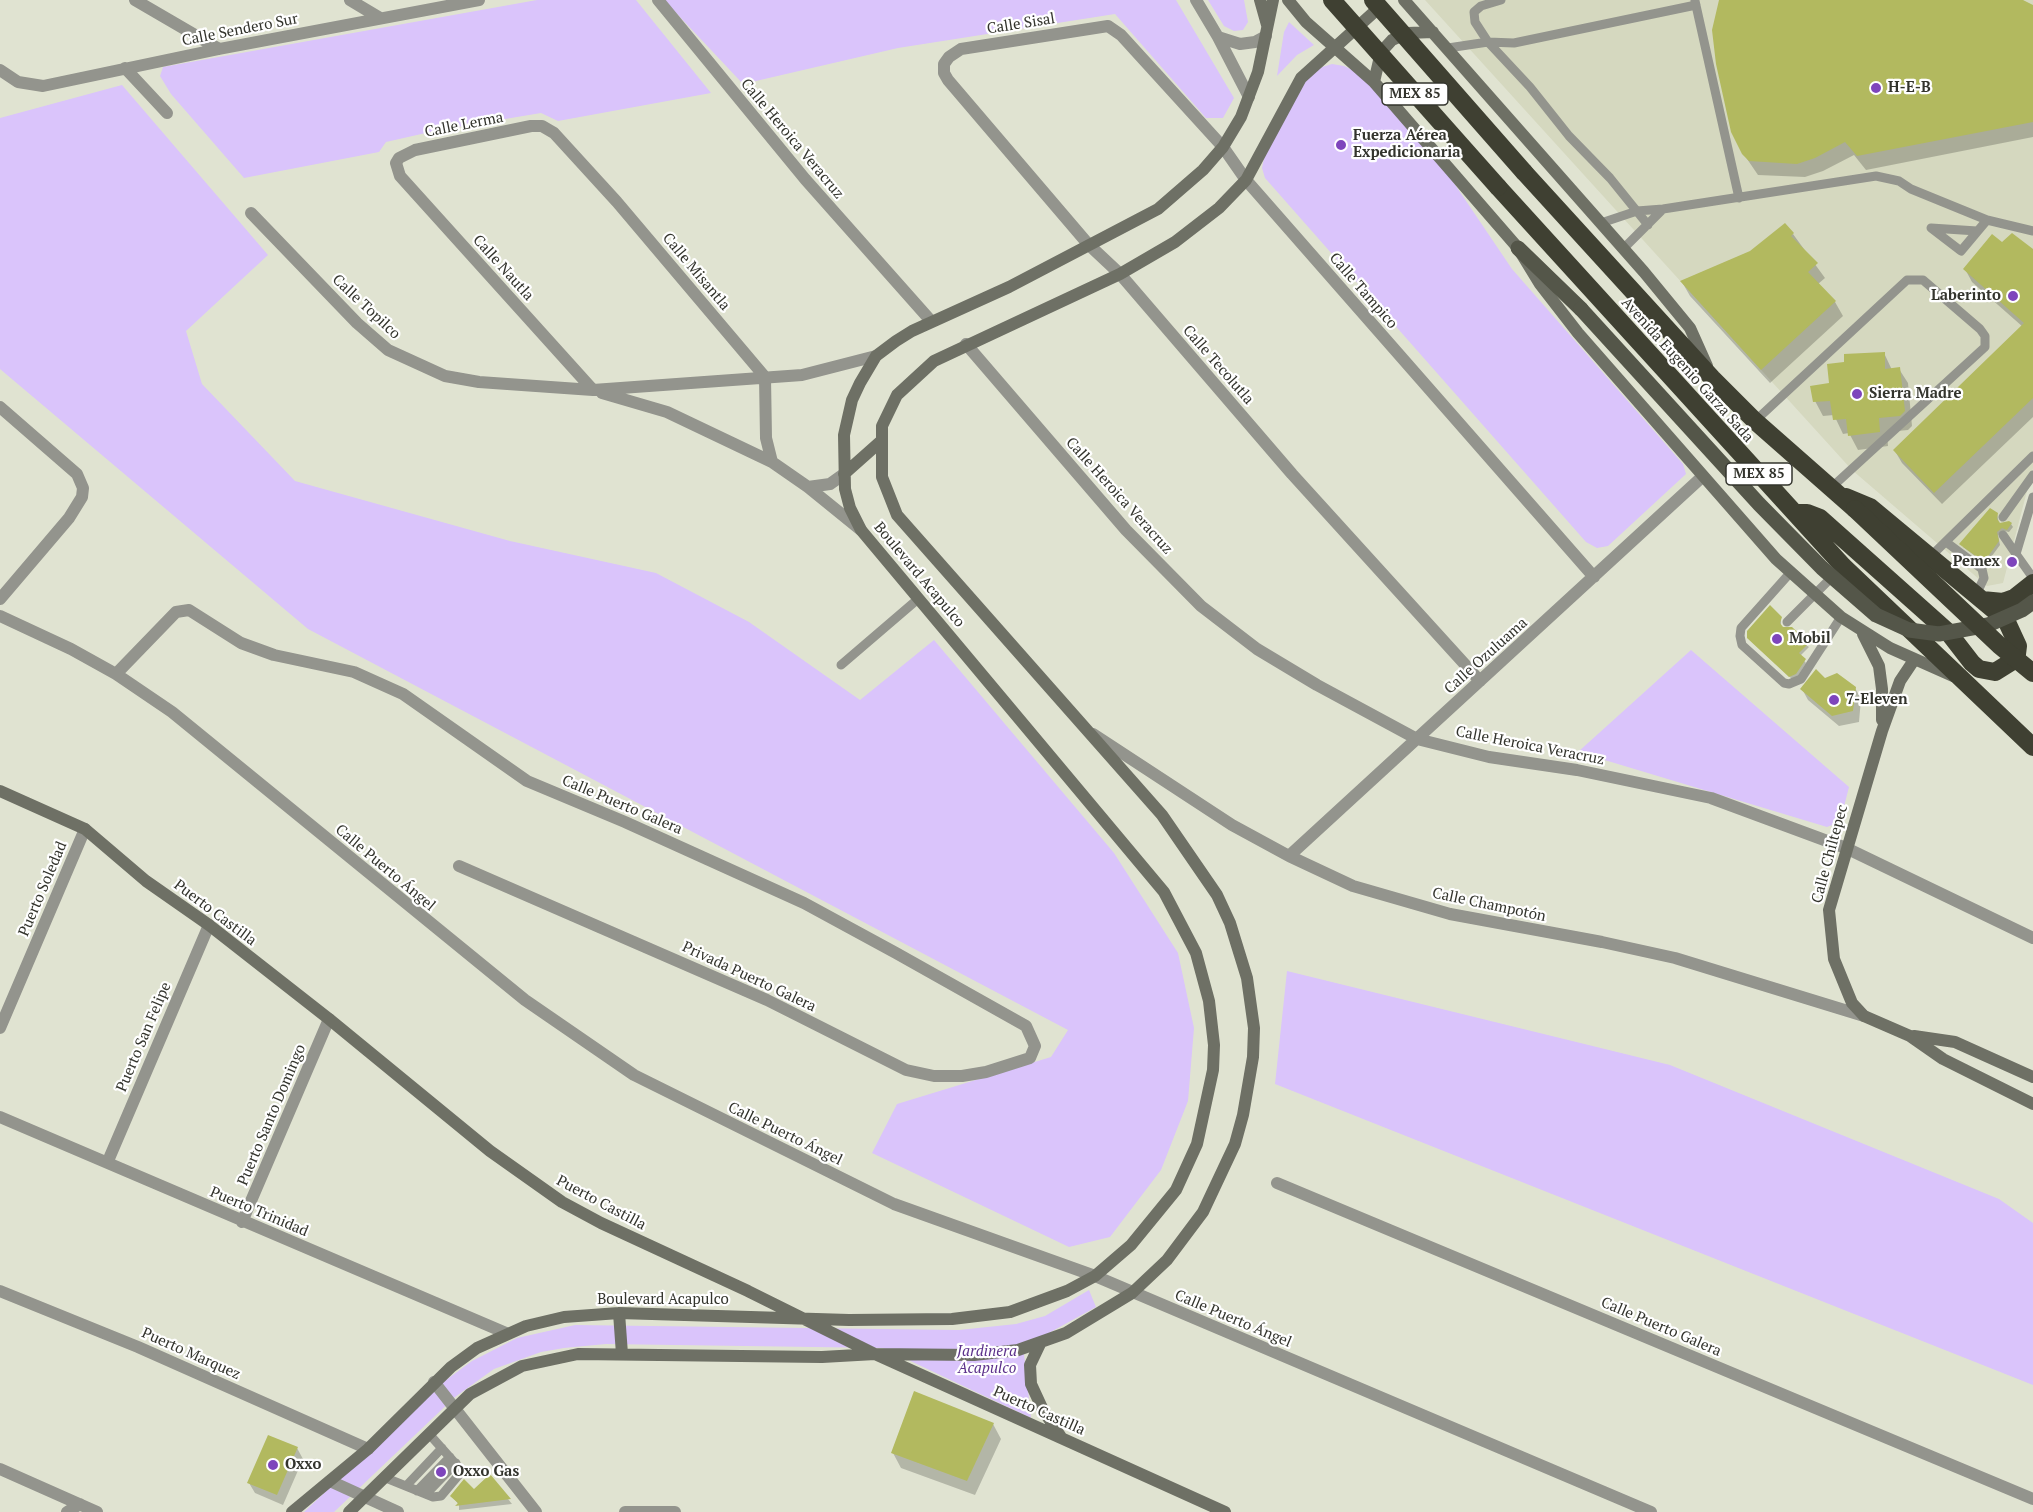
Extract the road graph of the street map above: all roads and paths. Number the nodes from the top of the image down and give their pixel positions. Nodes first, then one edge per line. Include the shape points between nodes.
1 (135, 0) edge
2 (350, 0) edge
3 (479, 0) edge
4 (658, 0) edge
5 (1196, 0) edge
6 (1260, 0) edge
7 (1272, 0) edge
8 (1288, 0) edge
9 (1332, 0) edge
10 (1373, 0) edge
11 (1380, 0) edge
12 (1404, 0) edge
13 (1501, 0) edge
14 (1695, 2) edge
15 (380, 18) junction
16 (1108, 26) joint
17 (1267, 32) junction
18 (1433, 32) junction
19 (1218, 37) junction
20 (1488, 42) junction
21 (1337, 46) junction
22 (1448, 48) junction
23 (219, 49) junction
24 (944, 64) joint
25 (125, 68) junction
26 (5, 74) edge
27 (1374, 82) junction
28 (1249, 97) junction
29 (167, 114) dead end
30 (542, 126) joint
31 (1223, 147) junction
32 (396, 163) joint
33 (1246, 180) junction
34 (1739, 198) junction
35 (1663, 209) junction
36 (1637, 211) junction
37 (251, 213) dead end
38 (1987, 220) junction
39 (1601, 223) junction
40 (1648, 225) junction
41 (1977, 231) dead end
42 (2033, 231) edge
43 (1088, 244) junction
44 (1518, 248) junction
45 (1623, 249) junction
46 (1120, 274) junction
47 (931, 321) junction
48 (966, 344) junction
49 (876, 356) junction
50 (765, 377) junction
51 (1712, 378) junction
52 (593, 390) junction
53 (0, 407) edge
54 (1755, 421) junction
55 (880, 442) junction
56 (2033, 456) edge
57 (772, 462) junction
58 (844, 474) junction
59 (2033, 475) edge
60 (1702, 477) junction
61 (808, 487) junction
62 (1843, 497) junction
63 (2033, 497) edge
64 (1795, 513) junction
65 (2003, 517) dead end
66 (861, 530) junction
67 (2003, 535) dead end
68 (1946, 542) junction
69 (2016, 554) junction
70 (1930, 557) junction
71 (1843, 566) junction
72 (1790, 573) junction
73 (1594, 577) junction
74 (2033, 581) edge
75 (1814, 596) junction
76 (1979, 598) junction
77 (0, 599) edge
78 (918, 599) junction
79 (2033, 602) edge
80 (0, 616) edge
81 (1841, 617) junction
82 (1787, 622) dead end
83 (1860, 629) junction
84 (1914, 660) junction
85 (841, 665) dead end
86 (2033, 673) edge
87 (116, 674) junction
88 (1960, 679) junction
89 (1480, 681) junction
90 (1882, 731) junction
91 (1092, 733) junction
92 (1418, 739) junction
93 (2033, 747) edge
94 (0, 791) edge
95 (85, 829) junction
96 (1846, 848) junction
97 (1289, 856) junction
98 (459, 866) dead end
99 (208, 925) junction
100 (2033, 938) edge
101 (1864, 1017) junction
102 (329, 1020) junction
103 (0, 1028) edge
104 (1910, 1036) junction
105 (1030, 1058) joint
106 (2033, 1077) edge
107 (2033, 1104) edge
108 (0, 1117) edge
109 (108, 1161) junction
110 (1277, 1183) dead end
111 (242, 1222) junction
112 (1095, 1276) junction
113 (0, 1291) edge
114 (1132, 1293) junction
115 (619, 1313) junction
116 (800, 1317) junction
117 (506, 1333) junction
118 (1040, 1344) junction
119 (622, 1354) junction
120 (875, 1354) junction
121 (434, 1382) junction
122 (454, 1408) junction
123 (430, 1434) junction
124 (1062, 1438) junction
125 (442, 1448) junction
126 (368, 1449) junction
127 (453, 1460) junction
128 (0, 1469) edge
129 (386, 1478) junction
130 (330, 1481) junction
131 (406, 1486) junction
132 (422, 1492) junction
133 (364, 1499) junction
134 (2033, 1499) edge
135 (80, 1504) junction
136 (67, 1512) edge
137 (97, 1512) edge
138 (292, 1512) edge
139 (349, 1512) edge
140 (398, 1512) edge
141 (536, 1512) edge
142 (625, 1512) edge
143 (675, 1512) edge
144 (1226, 1512) edge
145 (1651, 1512) edge

1 - 23 street
2 - 15 street
3 - 15 street, Calle Sendero Sur
4 - 47 street, Calle Heroica Veracruz via 805,179
5 - 19 street
6 - 17 main road
7 - 17 main road, Boulevard Acapulco
8 - 21 main road via 1306,22
9 - 64 highway, Avenida Eugenio Garza Sada / MEX 85, bridge
10 - 51 highway, Avenida Eugenio Garza Sada / MEX 85, bridge
11 - 21 main road, Boulevard Acapulco via 1373,13
12 - 18 main road
13 - 20 lane via 1474,12 1475,22
14 - 20 lane via 1514,43
14 - 34 lane
15 - 23 street, Calle Sendero Sur
16 - 24 street, Calle Sisal via 961,49
16 - 31 street, Calle Tampico via 1135,48
17 - 19 street via 1255,42 1240,44
17 - 28 main road, Boulevard Acapulco
18 - 22 main road
18 - 27 main road via 1408,33 1392,40 1381,52
19 - 28 street
20 - 22 lane
20 - 36 lane
21 - 27 main road
21 - 33 main road, Boulevard Acapulco via 1301,78
22 - 39 main road
23 - 25 street, Calle Sendero Sur
24 - 43 street, Calle Tecolutla via 948,80
25 - 26 street, Calle Sendero Sur via 43,86 26,85
25 - 29 street
27 - 44 main road
28 - 31 main road, Boulevard Acapulco
30 - 32 street, Calle Lerma via 415,150
30 - 50 street, Calle Misantla via 554,133 617,202
31 - 33 street, Calle Tampico
31 - 43 main road, Boulevard Acapulco via 1183,190 1158,209
32 - 52 street, Calle Nautla via 400,176
33 - 46 main road, Boulevard Acapulco via 1198,225
33 - 73 street, Calle Tampico
34 - 35 lane
34 - 38 lane via 1876,176 1899,181
35 - 36 lane
35 - 40 lane
36 - 39 lane
36 - 40 lane
37 - 52 street, Calle Topilco via 357,323 388,350 417,366 479,382
38 - 41 lane
38 - 42 lane
39 - 45 main road
40 - 45 lane
43 - 46 street, Calle Tecolutla
43 - 47 main road, Boulevard Acapulco via 1009,287
44 - 60 main road via 1566,319
44 - 79 main road, bridge via 1581,309 1759,504 1822,568 1876,615 1909,630 1939,634 1988,625
45 - 51 main road via 1690,328
46 - 48 main road, Boulevard Acapulco
46 - 89 street, Calle Tecolutla via 1292,474
47 - 49 main road, Boulevard Acapulco
48 - 55 main road, Boulevard Acapulco via 934,361 897,395 888,410
48 - 92 street, Calle Heroica Veracruz via 1126,530 1202,606 1257,649
49 - 50 street, Calle Topilco via 802,375
49 - 58 main road, Boulevard Acapulco via 847,417
50 - 52 street, Calle Topilco
50 - 57 street via 766,438
51 - 54 highway, Avenida Eugenio Garza Sada / MEX 85
52 - 57 street, Calle Topilco via 667,412
53 - 77 street via 77,474 83,488 69,518
54 - 62 highway, Avenida Eugenio Garza Sada / MEX 85
54 - 62 lane via 1907,280 1923,280 1980,329 1985,347
55 - 58 main road
55 - 91 main road, Boulevard Acapulco via 882,477 897,515
56 - 68 lane
57 - 61 street, Calle Topilco
58 - 61 street via 830,484
58 - 66 main road, Boulevard Acapulco via 850,508
59 - 65 lane
60 - 72 main road
60 - 73 street, Calle Ozuluama
61 - 66 street, Calle Topilco
62 - 70 highway via 1870,507
62 - 86 highway, Avenida Eugenio Garza Sada / MEX 85, bridge
63 - 69 lane
64 - 71 highway, Avenida Eugenio Garza Sada / MEX 85
64 - 76 highway via 1820,518 1948,632 1972,663 1979,669 1995,672 2011,662 2018,646 2006,620
66 - 78 main road, Boulevard Acapulco
67 - 69 lane
68 - 70 lane
68 - 76 lane via 1983,573
69 - 74 lane
70 - 76 highway
71 - 75 lane
71 - 88 highway, Avenida Eugenio Garza Sada / MEX 85
72 - 75 main road
72 - 81 lane via 1741,628 1740,636 1742,645 1757,653 1784,683 1801,679
73 - 89 street, Calle Ozuluama
74 - 76 highway via 2014,598 1993,602
75 - 81 main road
75 - 82 lane
78 - 85 lane
78 - 112 main road, Boulevard Acapulco via 1158,884 1196,953 1209,1001 1213,1070 1197,1144 1176,1190 1131,1245
80 - 87 street, Calle Puerto Ángel
81 - 83 main road
83 - 84 main road
83 - 90 main road, Calle Chiltepec via 1879,666
84 - 88 main road
84 - 90 main road, Calle Chiltepec via 1900,681
87 - 105 street, Calle Puerto Galera via 176,612 194,612 241,643 274,655 344,669 403,694 527,781 804,903 1010,1016 1026,1026 1033,1037 1035,1046
87 - 112 street, Calle Puerto Ángel via 172,712 525,1000 634,1075 894,1204
88 - 93 highway, Avenida Eugenio Garza Sada / MEX 85
89 - 92 street, Calle Ozuluama
90 - 96 main road, Calle Chiltepec
91 - 97 street, Calle Champotón via 1232,825
91 - 114 main road, Boulevard Acapulco via 1162,815 1217,895 1240,948 1247,978 1253,1047 1243,1115 1213,1193 1167,1260
92 - 96 street, Calle Heroica Veracruz via 1489,757 1577,770 1711,798
92 - 97 street, Calle Ozuluama
94 - 95 main road, Puerto Castilla
95 - 99 main road, Puerto Castilla via 146,881
95 - 103 street, Puerto Soledad
96 - 100 street, Calle Heroica Veracruz
96 - 101 main road, Calle Chiltepec via 1829,910 1829,936 1841,980
97 - 101 street, Calle Champotón via 1353,886 1450,914 1675,958
98 - 105 street, Privada Puerto Galera via 767,1000 906,1070 962,1076
99 - 102 main road, Puerto Castilla
99 - 109 street, Puerto San Felipe
101 - 104 main road, Calle Champotón
102 - 111 street, Puerto Santo Domingo
102 - 116 main road, Puerto Castilla via 490,1151 562,1202
104 - 106 main road, Calle Champotón via 1954,1042
104 - 107 main road, Calle Champotón via 1944,1059
108 - 109 street, Puerto Trinidad
109 - 111 street, Puerto Trinidad
110 - 134 street, Calle Puerto Galera
111 - 117 street, Puerto Trinidad
112 - 114 street, Calle Puerto Ángel
112 - 116 main road, Boulevard Acapulco via 1039,1303 993,1315 849,1320
113 - 126 street, Puerto Marquez
114 - 118 main road
114 - 145 street, Calle Puerto Ángel
115 - 116 main road, Boulevard Acapulco
115 - 117 main road, Boulevard Acapulco via 564,1317
115 - 119 main road
116 - 120 main road, Puerto Castilla
117 - 121 main road, Boulevard Acapulco via 466,1356
118 - 120 main road via 974,1355
118 - 124 main road via 1030,1365 1031,1384
119 - 120 main road
119 - 122 main road via 578,1354 531,1363 488,1382
120 - 124 main road, Puerto Castilla
121 - 122 street
121 - 126 main road, Boulevard Acapulco
122 - 123 main road
122 - 141 street
123 - 125 lane
123 - 129 main road
124 - 144 main road, Puerto Castilla
125 - 127 lane
125 - 131 lane
126 - 130 main road, Boulevard Acapulco
127 - 132 lane
127 - 132 lane via 462,1473 441,1496
128 - 135 street
129 - 131 lane
129 - 133 main road
130 - 133 street
130 - 138 main road, Boulevard Acapulco
131 - 132 lane
133 - 139 main road
133 - 140 street
135 - 136 street
135 - 137 street
142 - 143 street

